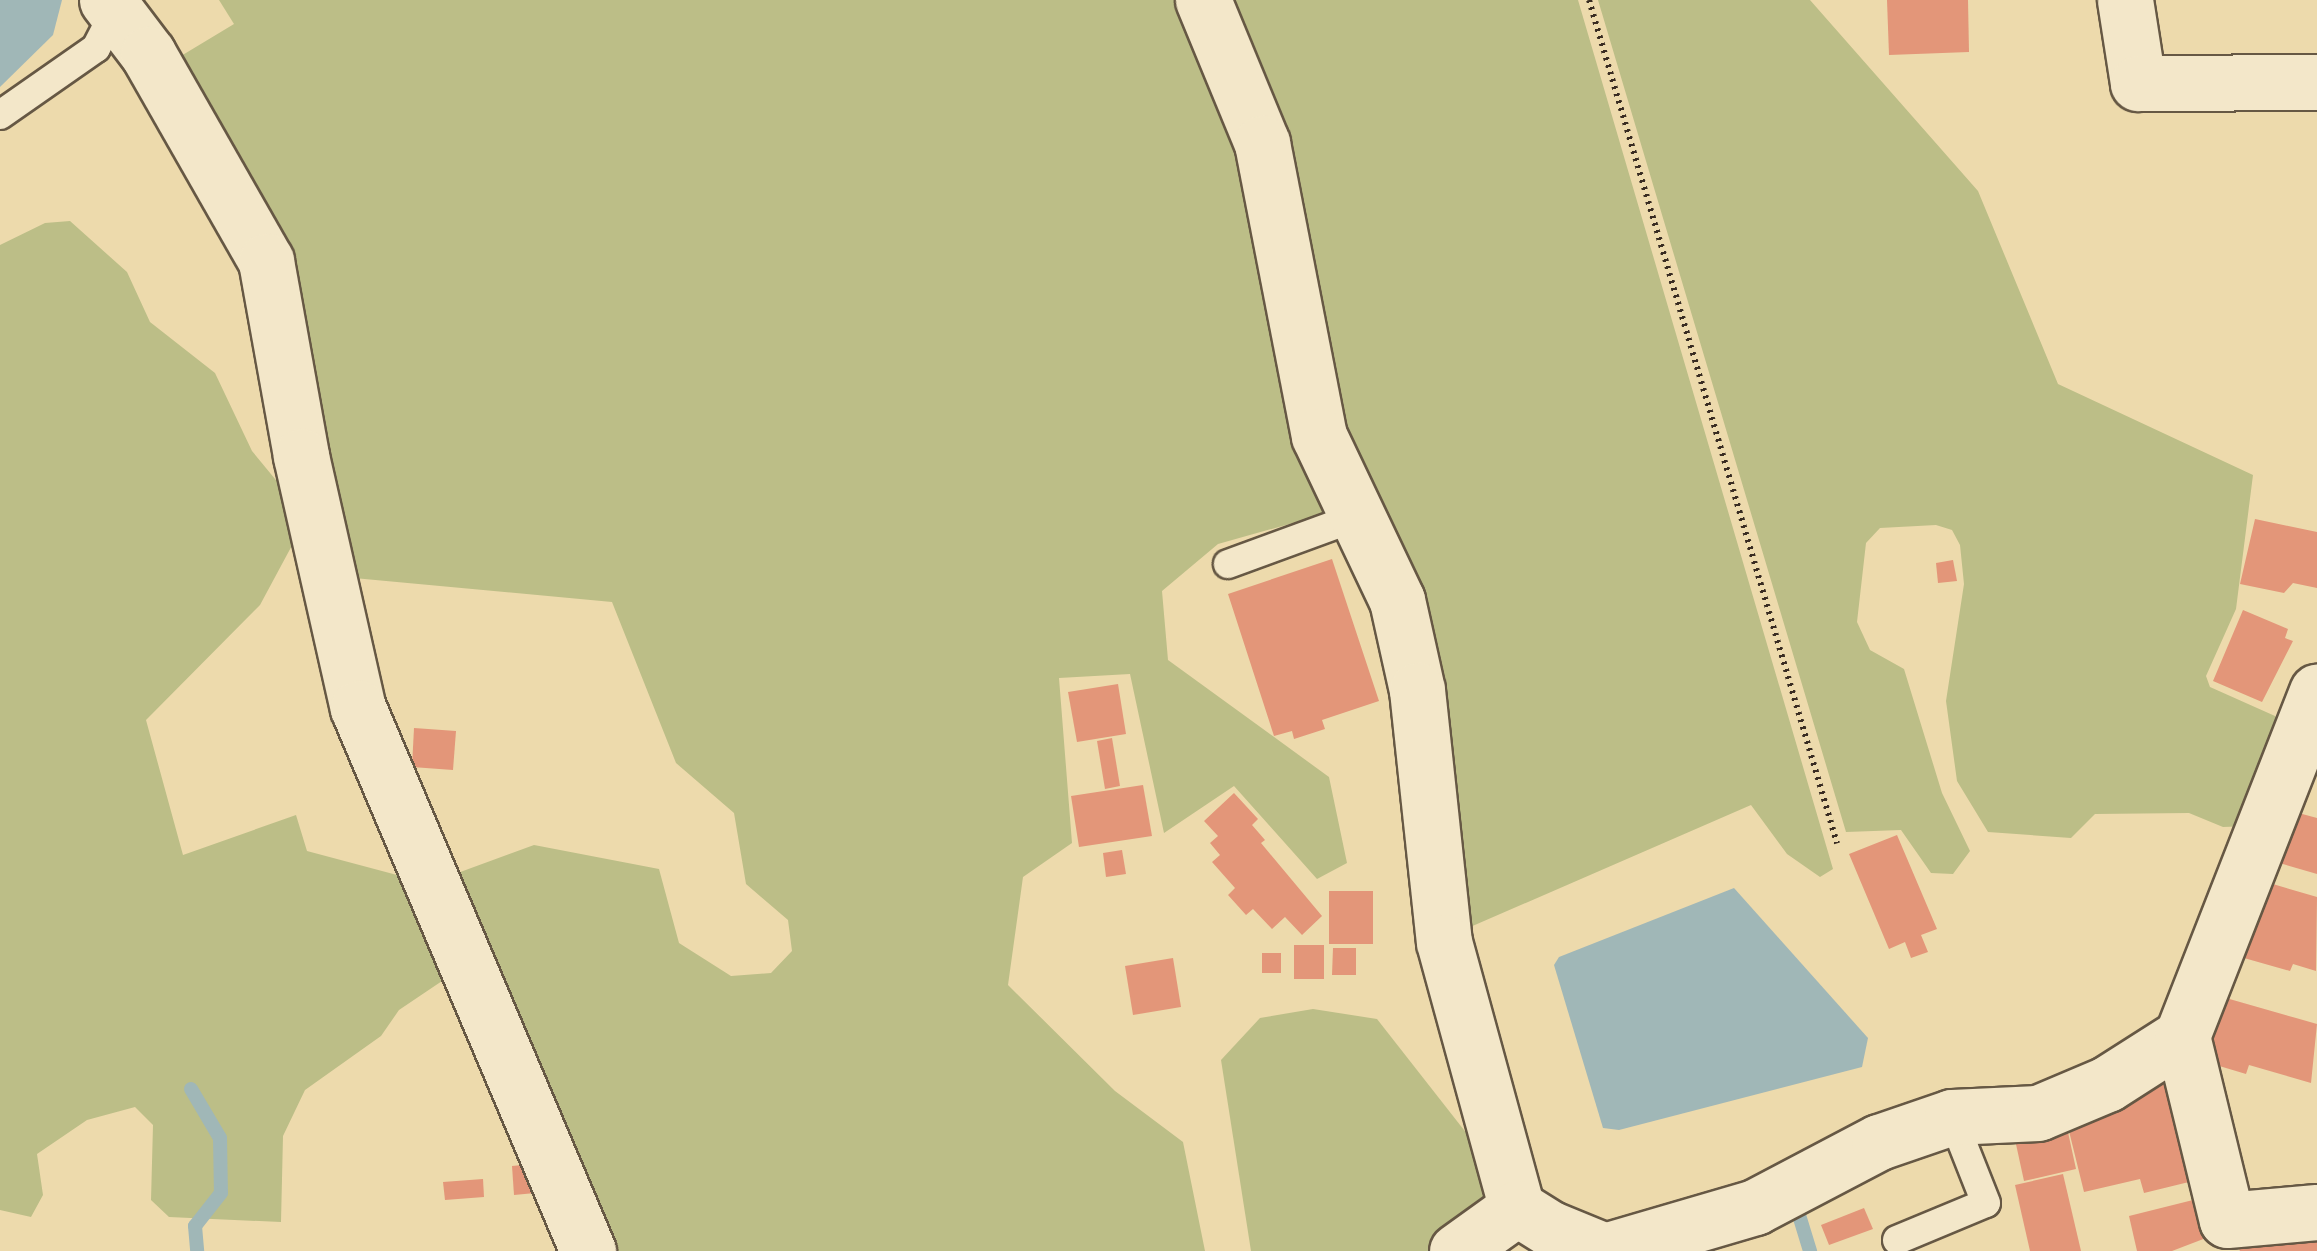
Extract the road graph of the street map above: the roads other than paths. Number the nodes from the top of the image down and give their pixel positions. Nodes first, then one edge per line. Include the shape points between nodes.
1 (1203, 0) edge
2 (2124, 0) edge
3 (111, 6) edge
4 (2317, 82) edge
5 (0, 115) edge
6 (1358, 516) junction
7 (1228, 564) dead end
8 (2317, 691) edge
9 (2182, 1036) junction
10 (1952, 1117) junction
11 (1517, 1208) junction
12 (2317, 1212) edge
13 (2220, 1236) edge
14 (1896, 1240) dead end
15 (588, 1251) edge
16 (1457, 1251) edge
17 (1605, 1251) edge

1 - 6 street via 1262,143 1319,436
2 - 4 street via 2138,83
3 - 5 lane via 96,48
3 - 15 street via 148,54 266,260 301,456 358,708
6 - 7 lane
6 - 11 street via 1397,600 1417,690 1444,942
8 - 9 street
9 - 10 street via 2107,1084 2038,1114
9 - 13 street
10 - 14 lane via 1986,1203
10 - 17 street via 1878,1142 1755,1207
11 - 16 street
11 - 17 street
12 - 13 street

